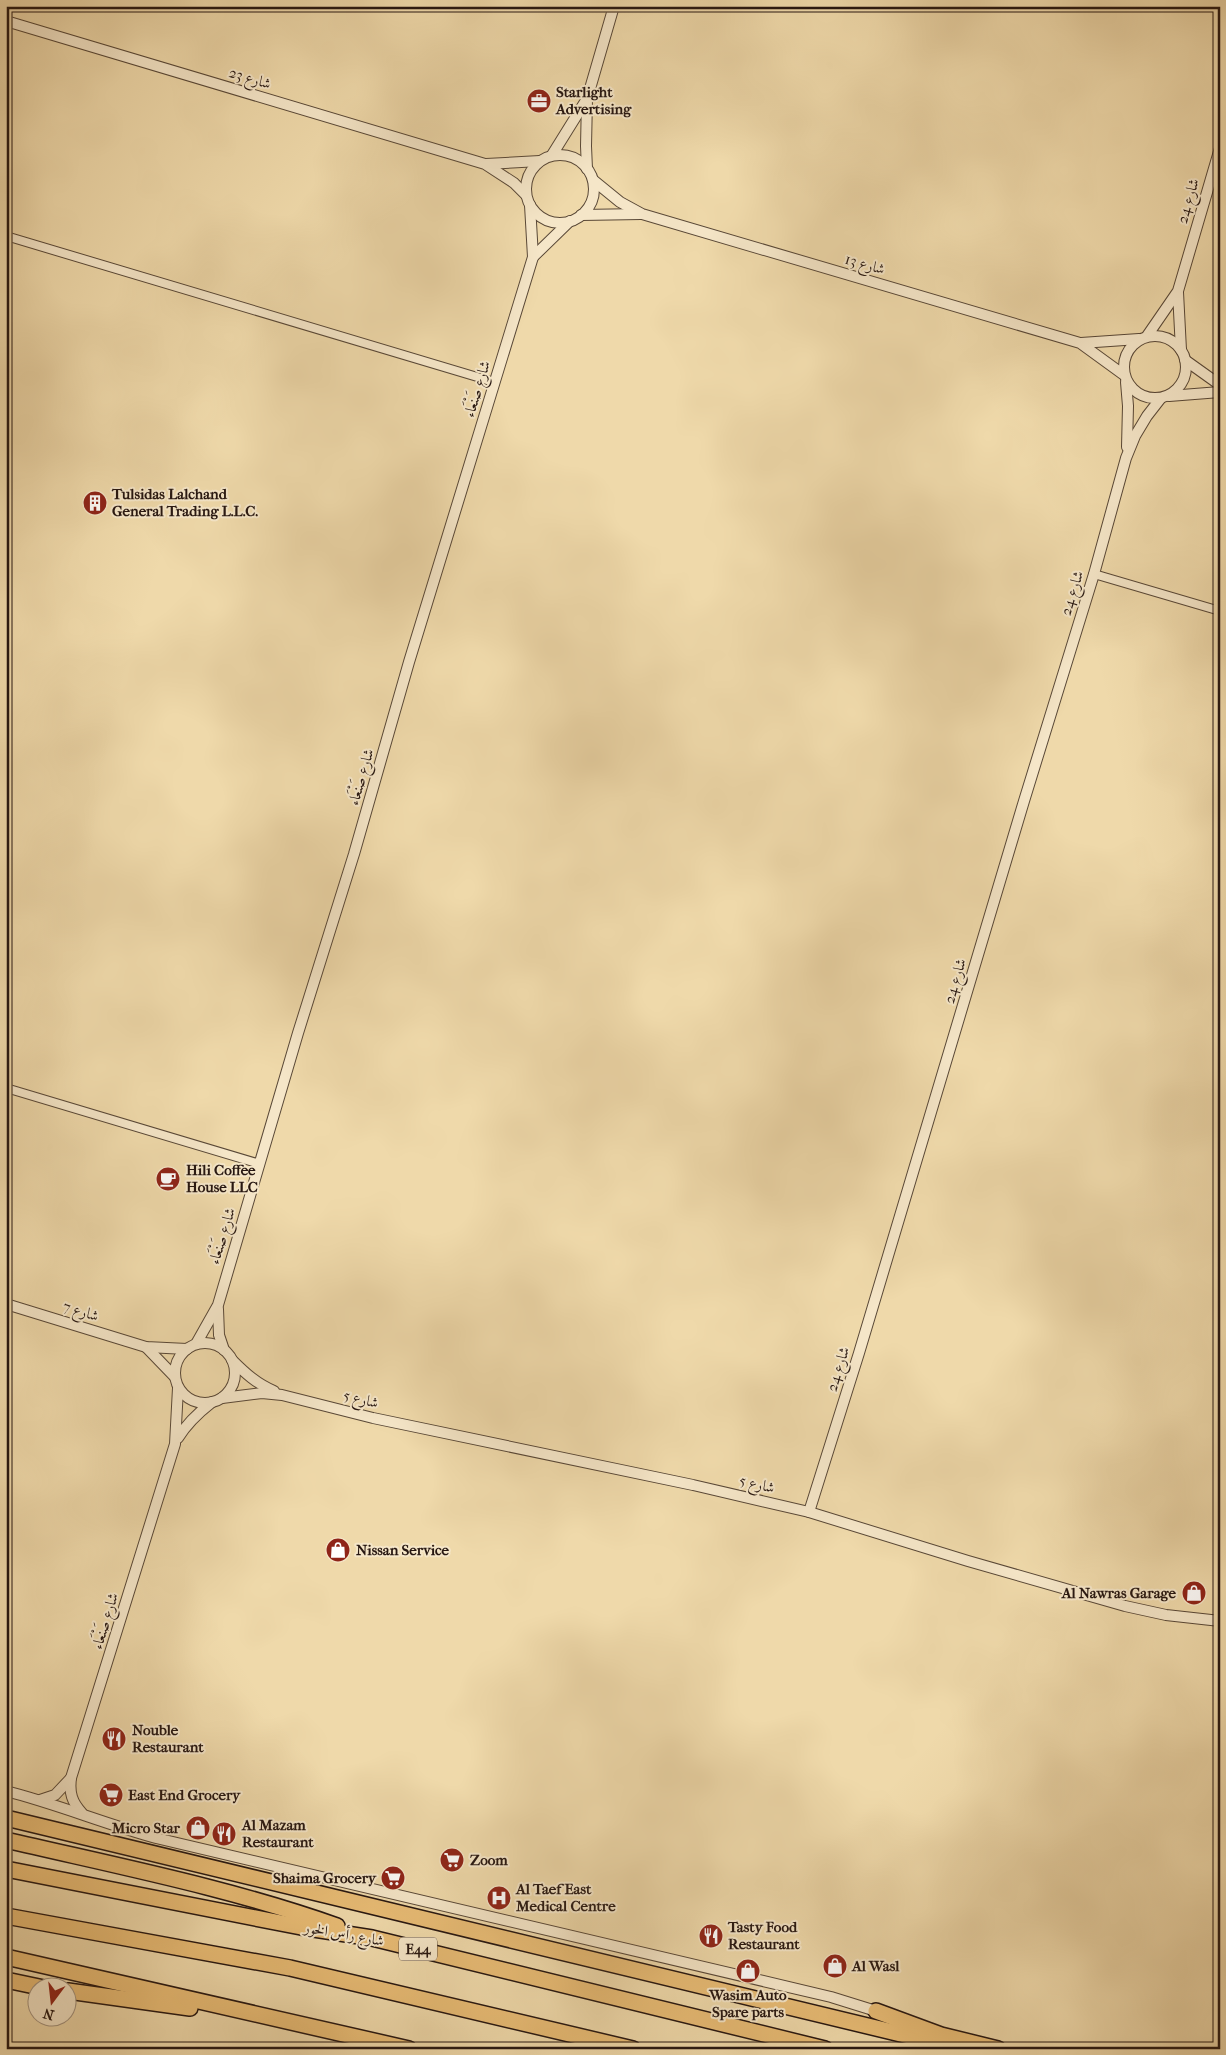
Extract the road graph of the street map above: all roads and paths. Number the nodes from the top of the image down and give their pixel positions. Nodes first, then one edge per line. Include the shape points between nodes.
1 (614, 6) edge
2 (6, 21) edge
3 (587, 99) junction
4 (1220, 148) edge
5 (552, 155) junction
6 (540, 161) junction
7 (485, 164) junction
8 (588, 169) junction
9 (593, 180) junction
10 (528, 200) junction
11 (642, 214) junction
12 (581, 215) junction
13 (570, 221) junction
14 (6, 236) edge
15 (533, 258) junction
16 (1178, 291) junction
17 (1144, 338) junction
18 (1080, 343) junction
19 (1183, 355) junction
20 (1125, 377) junction
21 (494, 382) junction
22 (1220, 385) edge
23 (1220, 392) edge
24 (1165, 397) junction
25 (1126, 458) junction
26 (1094, 574) junction
27 (1220, 611) edge
28 (6, 1088) edge
29 (260, 1164) junction
30 (6, 1304) edge
31 (218, 1305) junction
32 (146, 1346) junction
33 (191, 1346) junction
34 (224, 1350) junction
35 (231, 1358) junction
36 (174, 1376) junction
37 (178, 1388) junction
38 (282, 1395) junction
39 (222, 1398) junction
40 (212, 1402) junction
41 (175, 1444) junction
42 (809, 1512) junction
43 (1220, 1621) edge
44 (72, 1778) junction
45 (6, 1791) edge
46 (40, 1800) junction
47 (6, 1812) edge
48 (82, 1814) junction
49 (6, 1818) edge
50 (88, 1837) junction
51 (6, 1840) edge
52 (6, 1869) edge
53 (6, 1916) edge
54 (372, 1938) junction
55 (6, 1957) edge
56 (6, 1980) edge
57 (28, 1985) edge
58 (78, 1992) edge
59 (876, 2011) joint
60 (302, 2024) junction
61 (409, 2049) edge
62 (633, 2049) edge
63 (825, 2049) edge
64 (963, 2049) edge
65 (998, 2049) edge

1 - 3 street
2 - 7 street, شارع 23
3 - 5 street
3 - 8 street
4 - 16 street, شارع 24
5 - 6 street
5 - 8 street via 578,160
6 - 7 street, شارع 23
6 - 10 street via 528,176
7 - 10 street, شارع 23 via 500,172
8 - 9 street
9 - 11 street, شارع 13 via 620,202
9 - 12 street via 592,199
10 - 13 street via 537,214 547,220
10 - 15 street, شارع صَنْعَاء
11 - 12 street, شارع 13
11 - 18 street, شارع 13
12 - 13 street
13 - 15 street, شارع صَنْعَاء
14 - 21 street
15 - 21 street, شارع صَنْعَاء
16 - 17 street, شارع 24
16 - 19 street, شارع 24
17 - 18 street, شارع 13
17 - 19 street via 1166,338
17 - 20 street via 1132,345 1126,354 1123,364
18 - 20 street, شارع 13
19 - 22 street
19 - 24 street via 1186,371 1183,381 1177,390
20 - 24 street via 1132,389 1141,395
20 - 25 street, شارع 24 via 1128,406
21 - 29 street, شارع صَنْعَاء
23 - 24 street
24 - 25 street, شارع 24 via 1139,430
25 - 26 street, شارع 24
26 - 27 street
26 - 42 street, شارع 24
28 - 29 street
29 - 31 street, شارع صَنْعَاء
30 - 32 street, شارع 7
31 - 33 street, شارع صَنْعَاء
31 - 34 street, شارع صَنْعَاء via 219,1335
32 - 33 street, شارع 7
32 - 36 street
33 - 34 street via 206,1343
33 - 36 street via 177,1361
34 - 35 street
35 - 38 street, شارع 5 via 246,1374
35 - 39 street via 234,1380
36 - 37 street
37 - 40 street via 193,1401
37 - 41 street, شارع صَنْعَاء
38 - 39 street, شارع 5 via 242,1394
38 - 42 street, شارع 5 via 373,1418
39 - 40 street
40 - 41 street, شارع صَنْعَاء via 184,1427
41 - 44 street, شارع صَنْعَاء
42 - 43 street, شارع 5 via 968,1562 1125,1606
44 - 46 street, شارع صَنْعَاء via 55,1795
44 - 48 street, شارع صَنْعَاء via 72,1798
45 - 46 street
46 - 48 street
47 - 50 highway
48 - 59 street via 156,1838 813,1992
49 - 50 highway
50 - 64 highway
51 - 54 highway via 233,1894
52 - 54 highway, شارع رأس الخور / E44 via 300,1927
53 - 62 highway via 290,1968
54 - 63 highway, شارع رأس الخور / E44
55 - 60 highway
56 - 57 highway
58 - 60 highway
59 - 65 highway via 941,2034
60 - 61 highway

